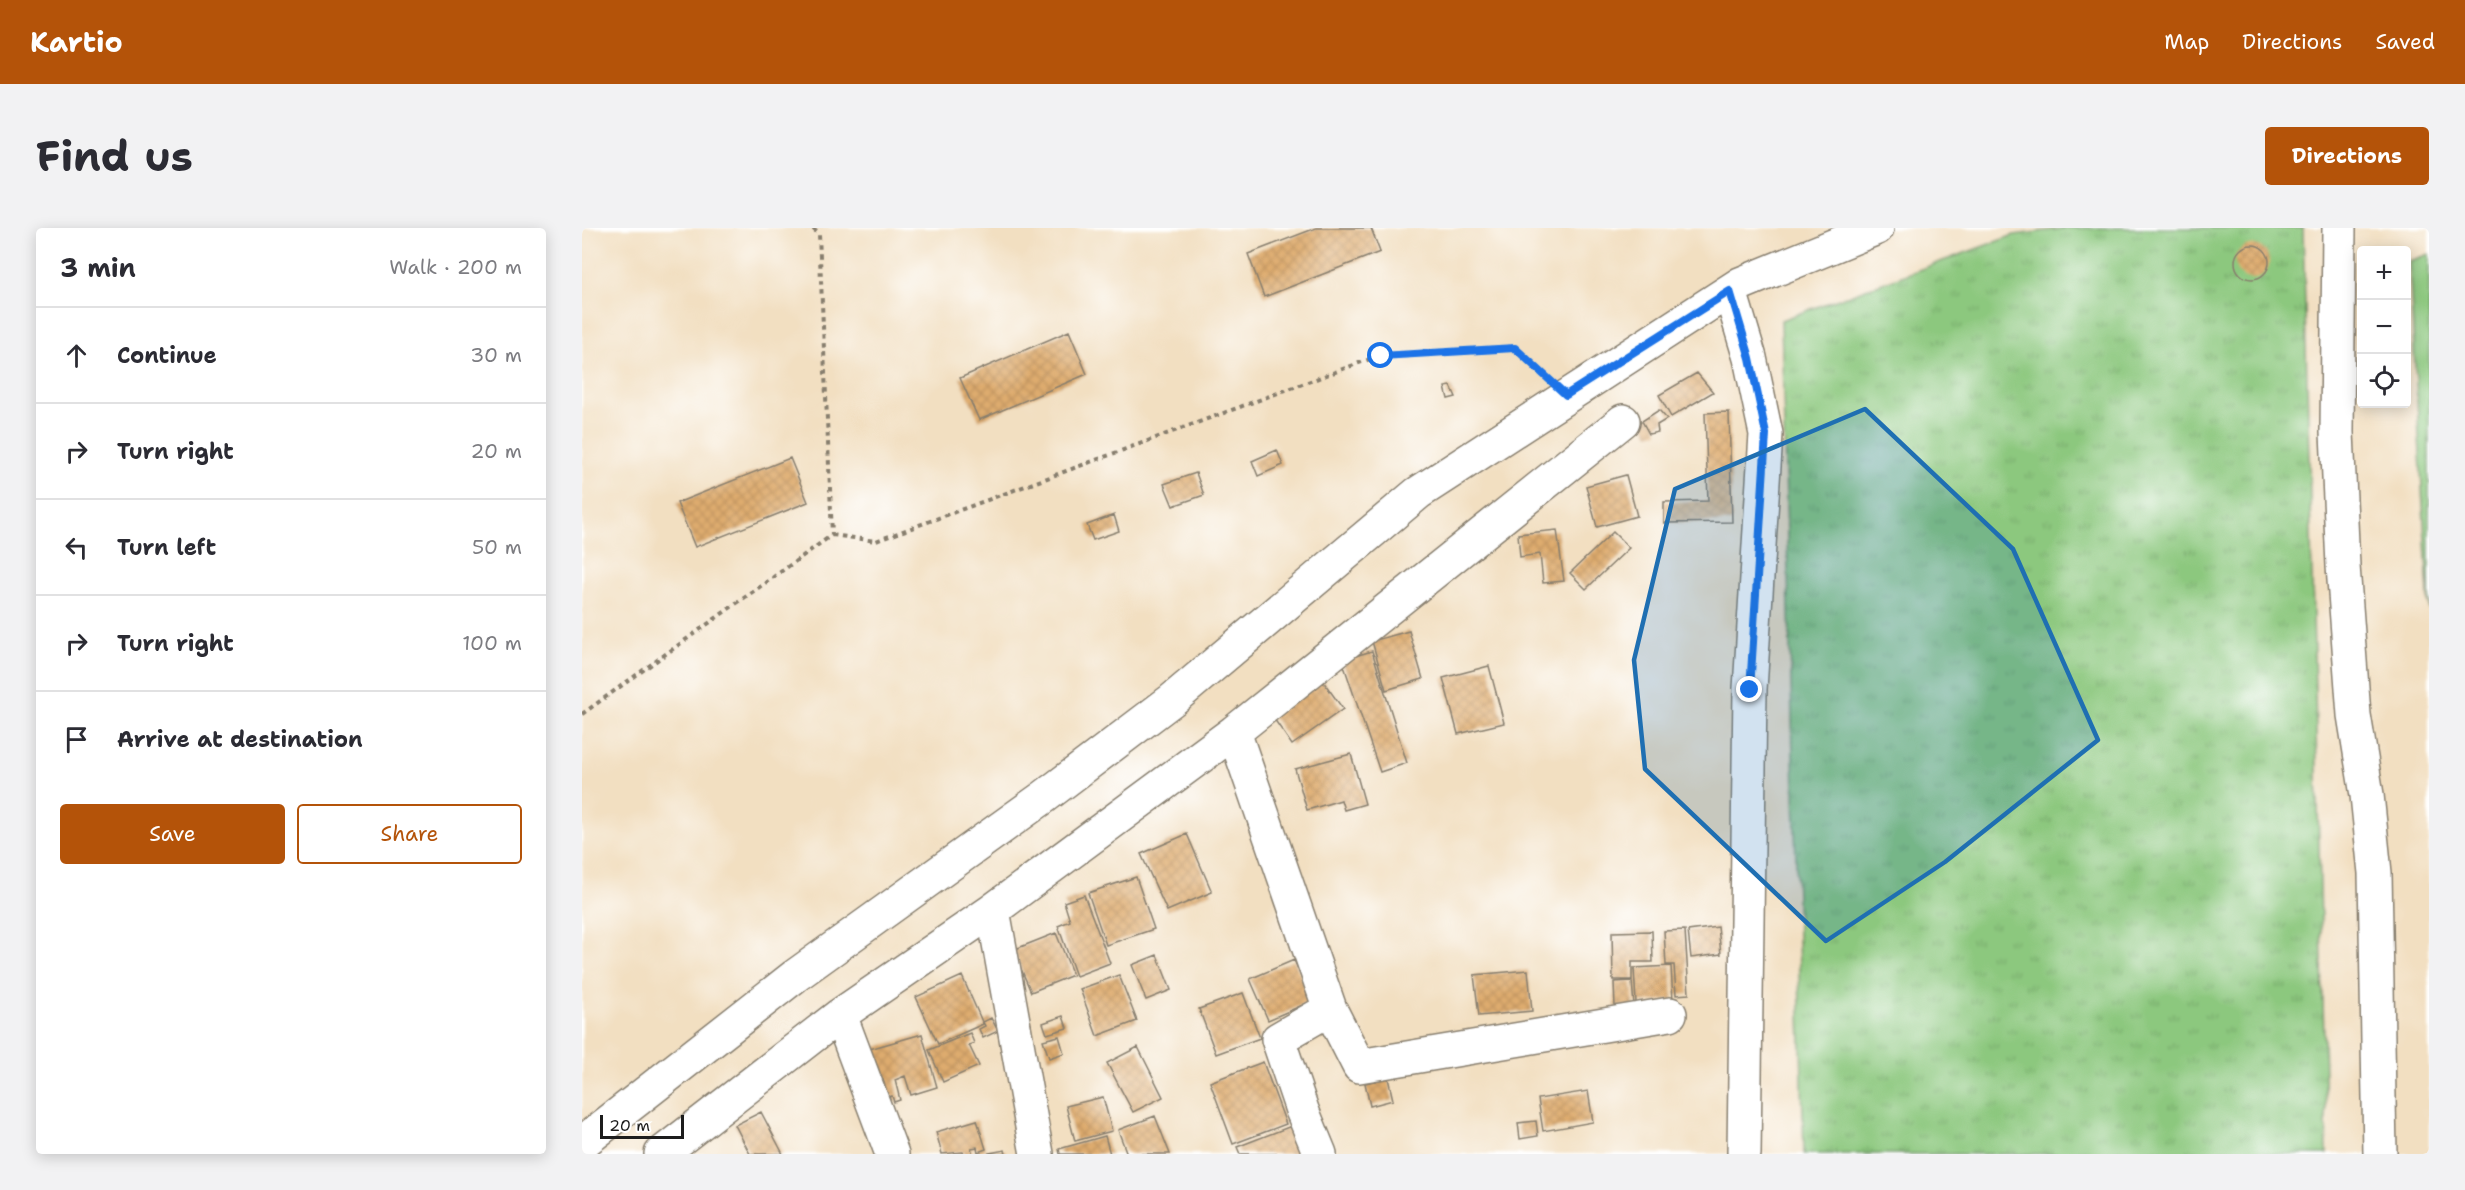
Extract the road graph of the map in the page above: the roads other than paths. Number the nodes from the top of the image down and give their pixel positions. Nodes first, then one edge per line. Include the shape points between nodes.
1 (1877, 228) edge
2 (2340, 228) edge
3 (1730, 291) junction
4 (1623, 421) dead end
5 (1234, 732) junction
6 (993, 910) junction
7 (1330, 1009) junction
8 (1670, 1014) dead end
9 (840, 1015) junction
10 (582, 1143) edge
11 (661, 1154) edge
12 (892, 1154) edge
13 (1037, 1154) edge
14 (1320, 1154) edge
15 (1744, 1154) edge
16 (2380, 1154) edge

1 - 3 street
2 - 16 street via 2338,443 2343,566 2354,715 2375,873
3 - 10 street via 1418,493 1172,700 795,976
3 - 15 street via 1750,358 1766,434 1750,690
4 - 5 street
5 - 6 street
5 - 7 street
6 - 9 street
6 - 13 street
7 - 8 street via 1359,1066
7 - 14 street via 1278,1039
9 - 11 street
9 - 12 street

